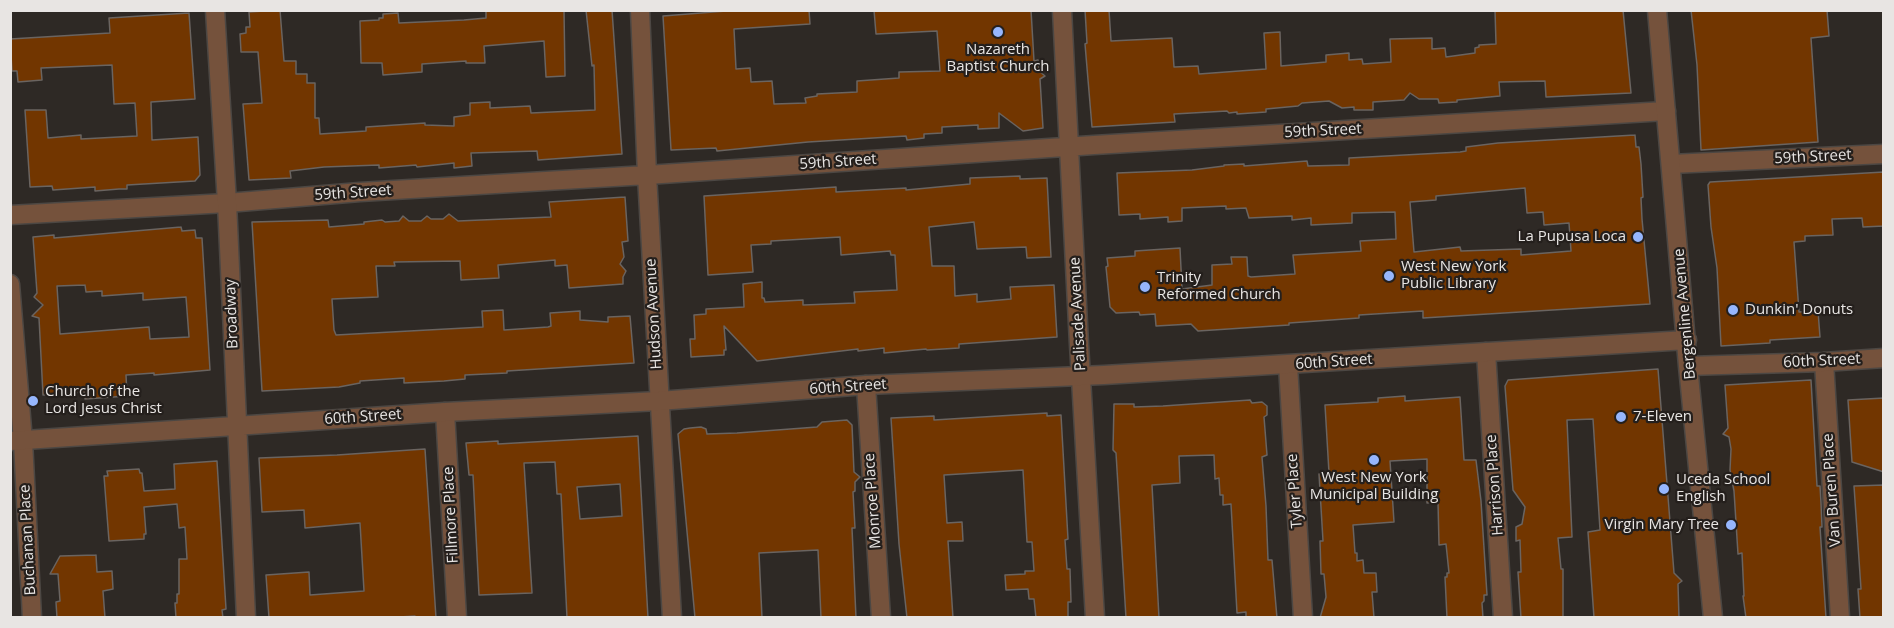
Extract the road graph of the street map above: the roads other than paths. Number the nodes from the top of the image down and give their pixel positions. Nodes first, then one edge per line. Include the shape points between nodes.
1 (215, 10) edge
2 (640, 10) edge
3 (1062, 10) edge
4 (1658, 10) edge
5 (1666, 111) junction
6 (1070, 146) junction
7 (1884, 154) edge
8 (1671, 164) junction
9 (647, 175) junction
10 (227, 203) junction
11 (10, 215) edge
12 (10, 284) edge
13 (1687, 340) junction
14 (1486, 352) junction
15 (1884, 357) edge
16 (1824, 362) junction
17 (1288, 365) junction
18 (1688, 366) junction
19 (1081, 375) junction
20 (866, 385) junction
21 (659, 400) junction
22 (445, 412) junction
23 (236, 426) junction
24 (17, 441) edge
25 (32, 618) edge
26 (246, 618) edge
27 (457, 618) edge
28 (672, 618) edge
29 (881, 618) edge
30 (1095, 618) edge
31 (1303, 618) edge
32 (1503, 618) edge
33 (1713, 618) edge
34 (1840, 618) edge

1 - 10 street, Broadway
2 - 9 street, Hudson Avenue
3 - 6 street, Palisade Avenue
4 - 5 street, Bergenline Avenue
5 - 6 street, 59th Street
5 - 8 street, Bergenline Avenue
6 - 9 street, 59th Street
6 - 19 street, Palisade Avenue
7 - 8 street, 59th Street
8 - 13 street, Bergenline Avenue
9 - 10 street, 59th Street
9 - 21 street, Hudson Avenue
10 - 11 street, 59th Street
10 - 23 street, Broadway
12 - 24 street, Buchanan Place
13 - 14 street, 60th Street
13 - 18 street, Bergenline Avenue
14 - 17 street, 60th Street
14 - 32 street, Harrison Place
15 - 16 street, 60th Street
16 - 18 street, 60th Street
16 - 34 street, Van Buren Place
17 - 19 street, 60th Street
17 - 31 street, Tyler Place
18 - 33 street, Bergenline Avenue
19 - 20 street, 60th Street
19 - 30 street, Palisade Avenue
20 - 21 street, 60th Street
20 - 29 street, Monroe Place
21 - 22 street, 60th Street
21 - 28 street, Hudson Avenue
22 - 23 street, 60th Street
22 - 27 street, Fillmore Place
23 - 24 street, 60th Street
23 - 26 street, Broadway
24 - 25 street, Buchanan Place

